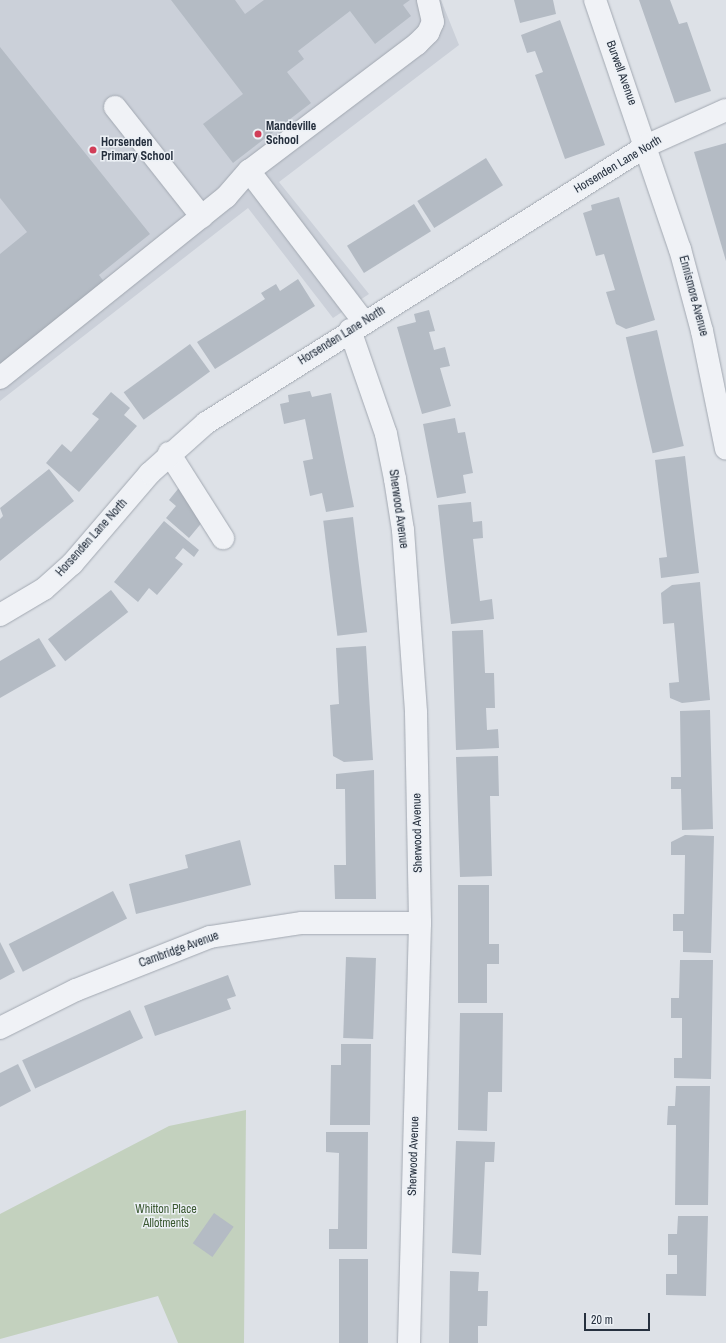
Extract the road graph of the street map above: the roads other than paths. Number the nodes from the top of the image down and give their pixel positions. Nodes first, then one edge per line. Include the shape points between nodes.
1 (428, 0) edge
2 (595, 0) edge
3 (115, 107) dead end
4 (726, 110) edge
5 (648, 145) junction
6 (250, 171) junction
7 (202, 217) junction
8 (357, 326) junction
9 (0, 378) edge
10 (723, 410) edge
11 (726, 449) edge
12 (169, 453) junction
13 (223, 538) dead end
14 (0, 615) edge
15 (420, 923) junction
16 (0, 1028) edge
17 (409, 1343) edge

1 - 6 street via 433,22 428,33
2 - 5 street, Burwell Avenue
3 - 7 street
4 - 5 street, Horsenden Lane North
5 - 8 street, Horsenden Lane North
5 - 10 street, Ennismore Avenue via 680,249
6 - 7 street
6 - 8 street, Sherwood Avenue
7 - 9 street
8 - 12 street, Horsenden Lane North via 206,423
8 - 15 street, Sherwood Avenue via 386,434 403,530 416,713
10 - 11 street, Ennismore Avenue
12 - 13 street
12 - 14 street, Horsenden Lane North via 72,564 44,589
15 - 16 street, Cambridge Avenue via 302,923 210,937 76,990
15 - 17 street, Sherwood Avenue

